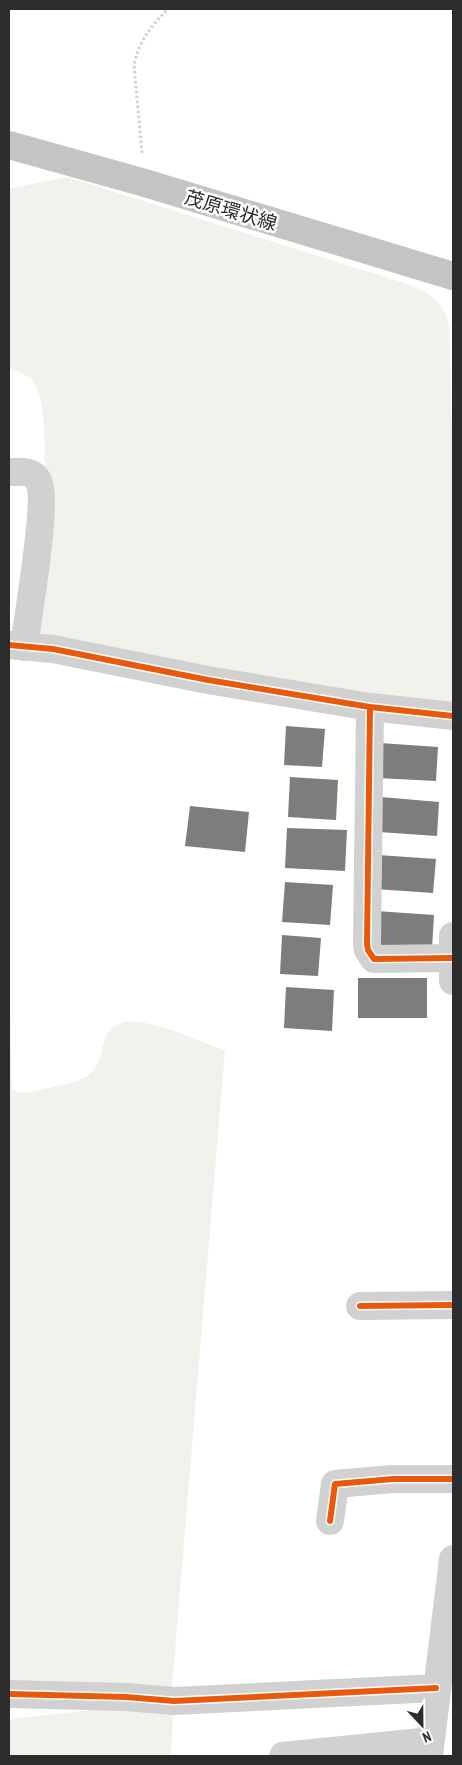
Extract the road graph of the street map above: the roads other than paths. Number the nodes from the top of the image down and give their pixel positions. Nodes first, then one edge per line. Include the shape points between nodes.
1 (9, 145) edge
2 (453, 276) edge
3 (9, 472) edge
4 (16, 646) edge
5 (370, 708) junction
6 (453, 716) edge
7 (453, 959) edge
8 (453, 1305) edge
9 (360, 1306) dead end
10 (453, 1480) edge
11 (330, 1521) dead end
12 (453, 1559) edge
13 (436, 1688) junction
14 (9, 1694) edge
15 (430, 1749) edge
16 (283, 1756) edge

1 - 2 main road, 茂原環状線
3 - 4 street via 32,474 41,489 40,522
4 - 5 street via 53,649
5 - 6 street
5 - 7 street via 368,950 374,959
8 - 9 street
10 - 11 street via 393,1479 335,1484
12 - 13 street
13 - 14 street via 174,1701
13 - 15 street
15 - 16 street

